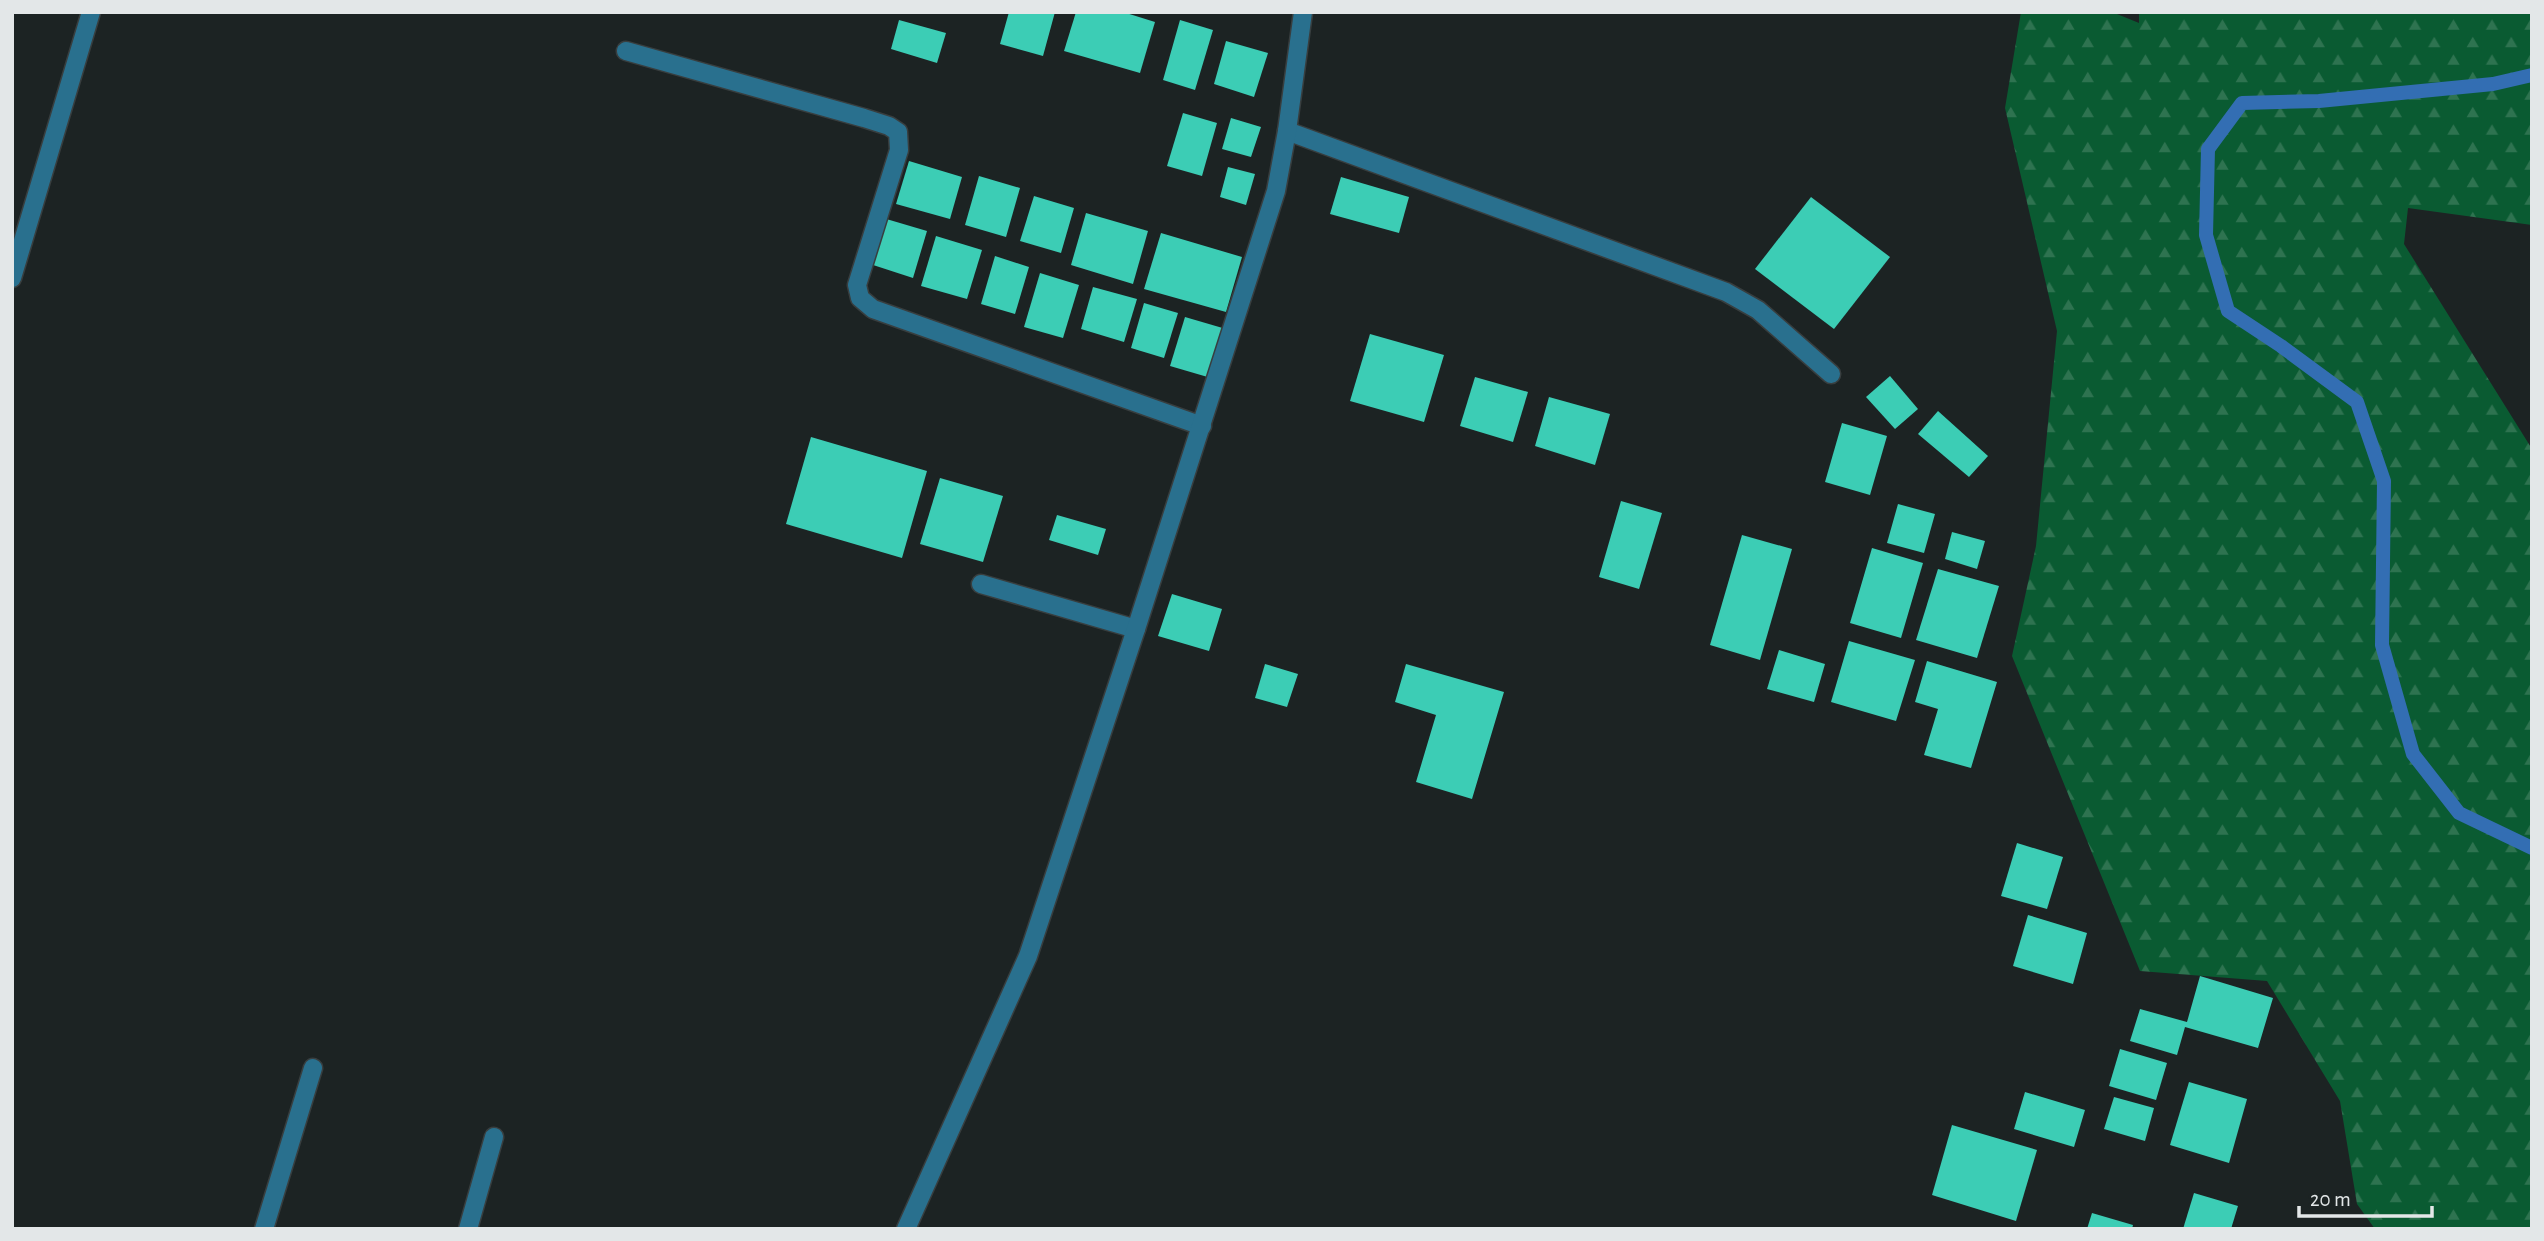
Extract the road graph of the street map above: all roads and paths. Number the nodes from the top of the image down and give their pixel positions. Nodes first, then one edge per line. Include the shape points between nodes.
1 (91, 12) edge
2 (1303, 12) edge
3 (626, 51) dead end
4 (1287, 131) junction
5 (12, 278) edge
6 (1830, 374) dead end
7 (1202, 426) junction
8 (981, 584) dead end
9 (1136, 629) junction
10 (313, 1068) dead end
11 (494, 1137) dead end
12 (264, 1229) edge
13 (468, 1229) edge
14 (906, 1229) edge

1 - 5 street
2 - 4 street
3 - 7 street via 864,118 898,132 899,150 857,285 860,298 873,309
4 - 6 street via 1726,292 1758,310
4 - 7 street via 1276,191
7 - 9 street
8 - 9 street
9 - 14 street via 1028,956
10 - 12 street
11 - 13 street

